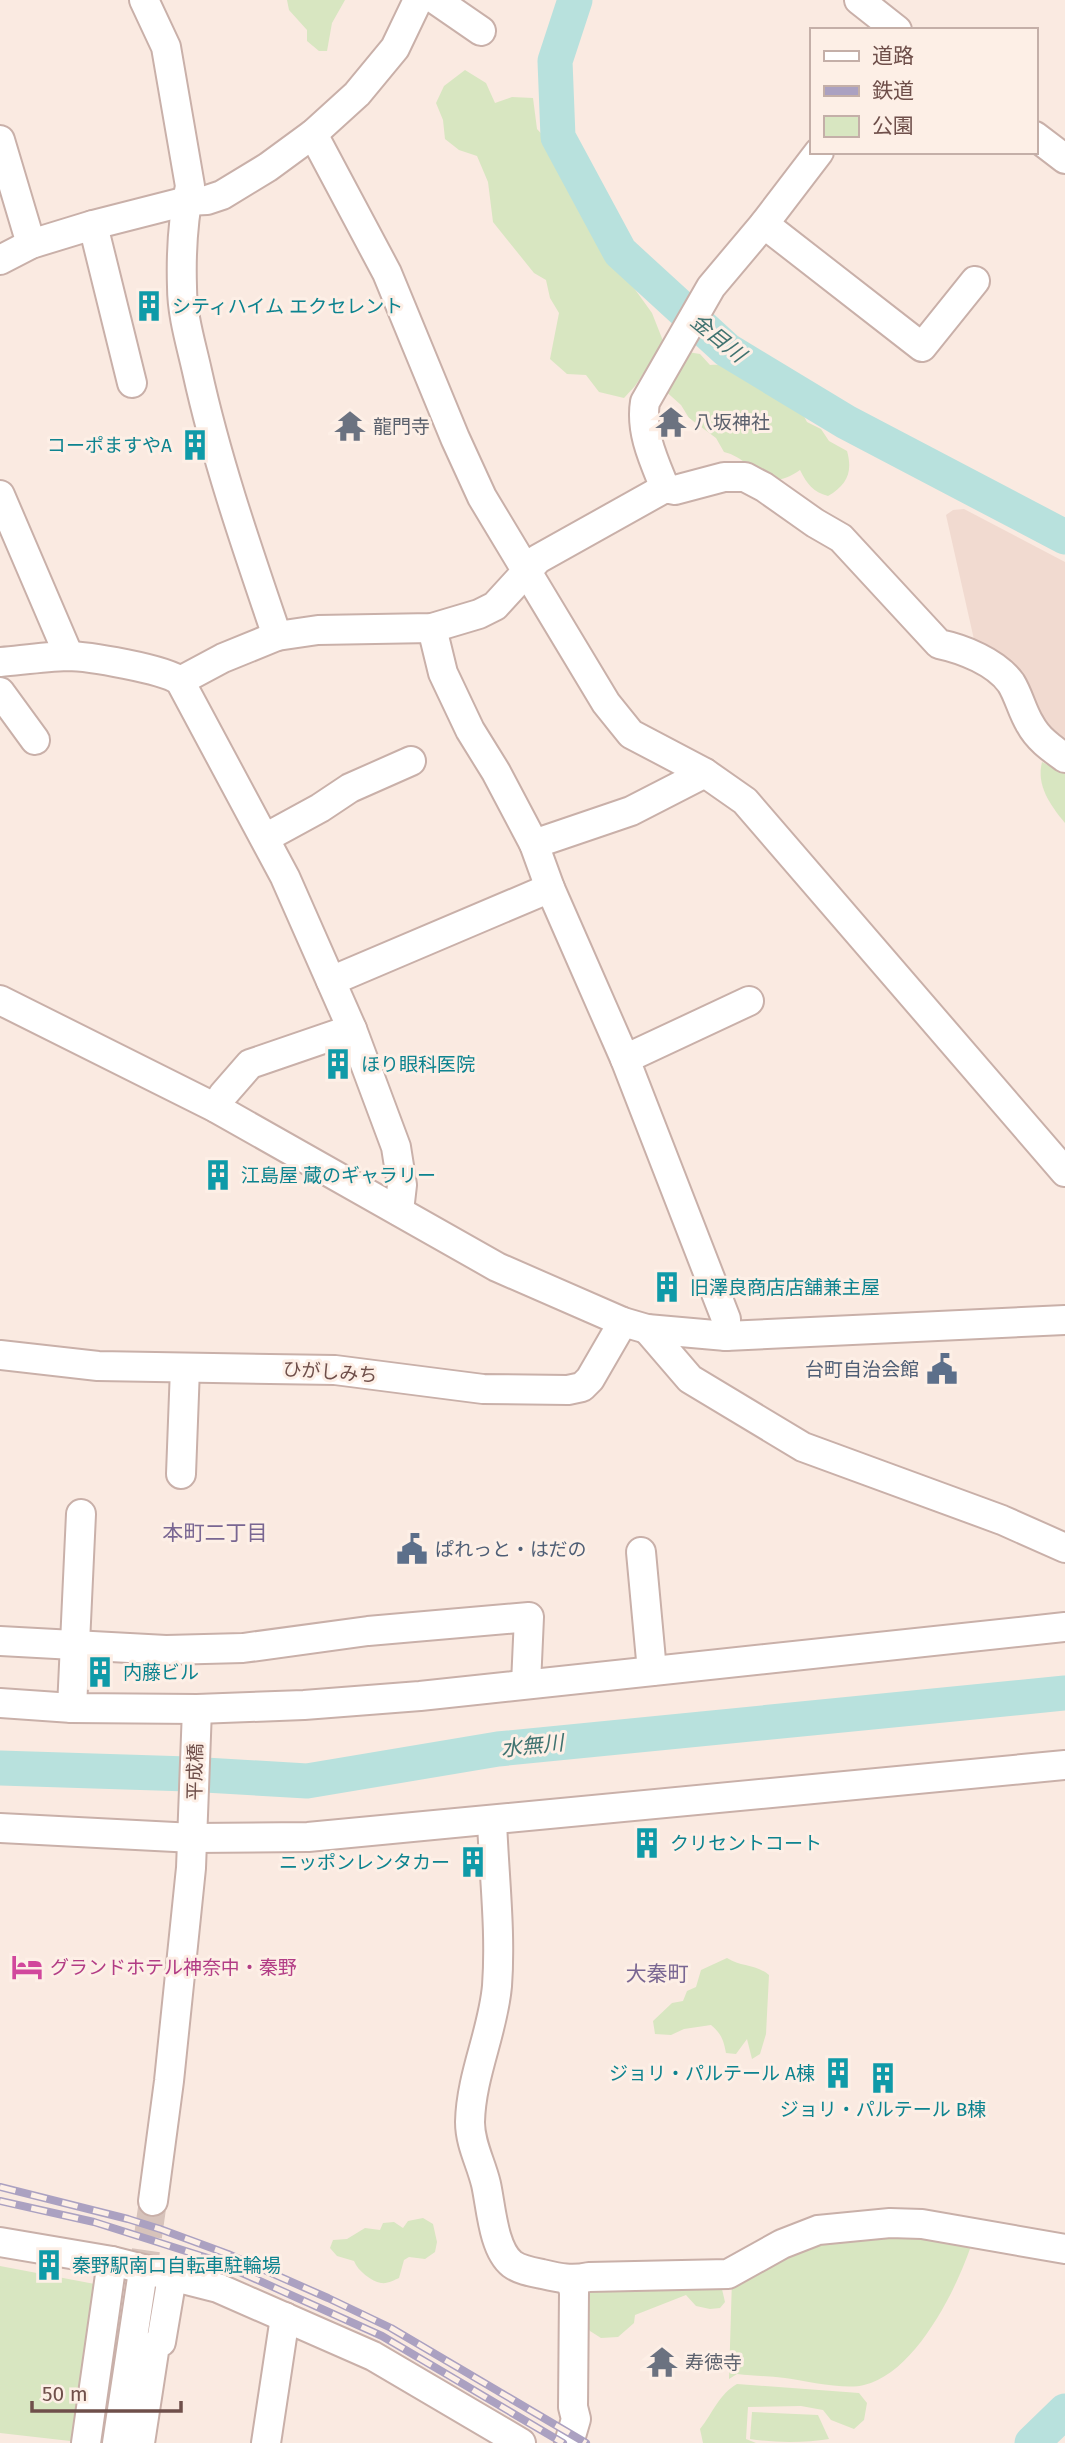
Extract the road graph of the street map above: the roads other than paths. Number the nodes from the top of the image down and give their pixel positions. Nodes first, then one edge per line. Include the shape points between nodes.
1 (144, 0) edge
2 (859, 0) edge
3 (418, 2) edge
4 (894, 28) edge
5 (481, 30) dead end
6 (313, 134) junction
7 (1037, 138) edge
8 (0, 140) edge
9 (817, 154) edge
10 (1065, 159) edge
11 (187, 201) junction
12 (93, 225) junction
13 (764, 225) junction
14 (31, 244) junction
15 (0, 260) edge
16 (975, 281) dead end
17 (132, 383) dead end
18 (665, 488) junction
19 (0, 495) edge
20 (525, 571) junction
21 (432, 628) junction
22 (278, 636) junction
23 (69, 656) junction
24 (0, 662) edge
25 (180, 681) junction
26 (0, 692) edge
27 (35, 740) dead end
28 (1065, 758) edge
29 (411, 761) dead end
30 (705, 774) junction
31 (264, 838) junction
32 (534, 844) junction
33 (550, 888) junction
34 (331, 981) junction
35 (0, 1000) edge
36 (749, 1001) dead end
37 (352, 1029) junction
38 (625, 1059) junction
39 (216, 1108) junction
40 (1065, 1172) edge
41 (399, 1210) junction
42 (1065, 1320) edge
43 (635, 1326) junction
44 (726, 1336) junction
45 (0, 1354) edge
46 (185, 1368) junction
47 (187, 1460) dead end
48 (81, 1514) dead end
49 (1065, 1548) edge
50 (641, 1552) dead end
51 (1065, 1627) edge
52 (0, 1641) edge
53 (76, 1646) junction
54 (652, 1671) junction
55 (526, 1684) junction
56 (0, 1703) edge
57 (72, 1708) junction
58 (197, 1718) junction
59 (1065, 1765) edge
60 (492, 1821) junction
61 (194, 1827) junction
62 (0, 1828) edge
63 (153, 2201) tunnel mouth
64 (0, 2242) edge
65 (1065, 2249) edge
66 (112, 2261) junction
67 (172, 2277) junction
68 (142, 2278) tunnel mouth
69 (572, 2281) junction
70 (285, 2317) junction
71 (86, 2443) edge
72 (117, 2443) edge
73 (140, 2443) edge
74 (266, 2443) edge
75 (521, 2443) edge
76 (569, 2443) edge

1 - 11 street via 166,47 190,186
2 - 4 street
3 - 5 street
3 - 6 street via 395,48 377,71
6 - 11 street via 222,195
6 - 20 street via 387,273 482,497
7 - 10 street
8 - 14 street
9 - 13 street
11 - 12 street
11 - 22 street via 182,289 187,323 232,506
12 - 14 street
12 - 17 street
13 - 16 street via 922,347
13 - 18 street via 711,287 645,402 647,440
14 - 15 street
18 - 20 street via 538,559
18 - 28 street via 745,477 841,538 939,644 988,664 1010,682 1030,725 1045,744
19 - 23 street
20 - 21 street via 495,606
20 - 30 street via 606,703 631,734
21 - 22 street via 318,630
21 - 32 street via 448,685
22 - 25 street
23 - 24 street
23 - 25 street via 153,670
25 - 31 street
26 - 27 street
29 - 31 street via 350,788
30 - 32 street via 631,811
30 - 40 street via 745,801
31 - 34 street
32 - 33 street
33 - 34 street
33 - 38 street
34 - 37 street
35 - 39 street
36 - 38 street
37 - 39 street via 250,1065
37 - 41 street via 396,1147 402,1185
38 - 44 street via 726,1319
39 - 41 street
41 - 43 street via 496,1267
42 - 44 street
43 - 44 street
43 - 46 street, ひがしみち via 582,1387 568,1390 483,1389 335,1370
43 - 49 street via 690,1379 803,1447
45 - 46 street, ひがしみち via 98,1366
46 - 47 street
48 - 53 street
50 - 54 street
51 - 54 street
52 - 53 street
53 - 55 street via 243,1648 529,1616
53 - 57 street
54 - 55 street
55 - 58 street
56 - 57 street
57 - 58 street
58 - 61 street, 平成橋
59 - 60 street
60 - 61 street via 308,1837
60 - 69 street via 497,1989 475,2084 472,2139 505,2256 523,2270
61 - 62 street
61 - 63 street, 平成橋
64 - 66 street
65 - 69 street via 922,2224 890,2223 818,2230 728,2274
66 - 67 street
66 - 71 street
67 - 70 street via 218,2288
67 - 73 street via 161,2342 155,2345
68 - 72 street
69 - 76 street via 576,2419
70 - 74 street
70 - 75 street via 373,2357

